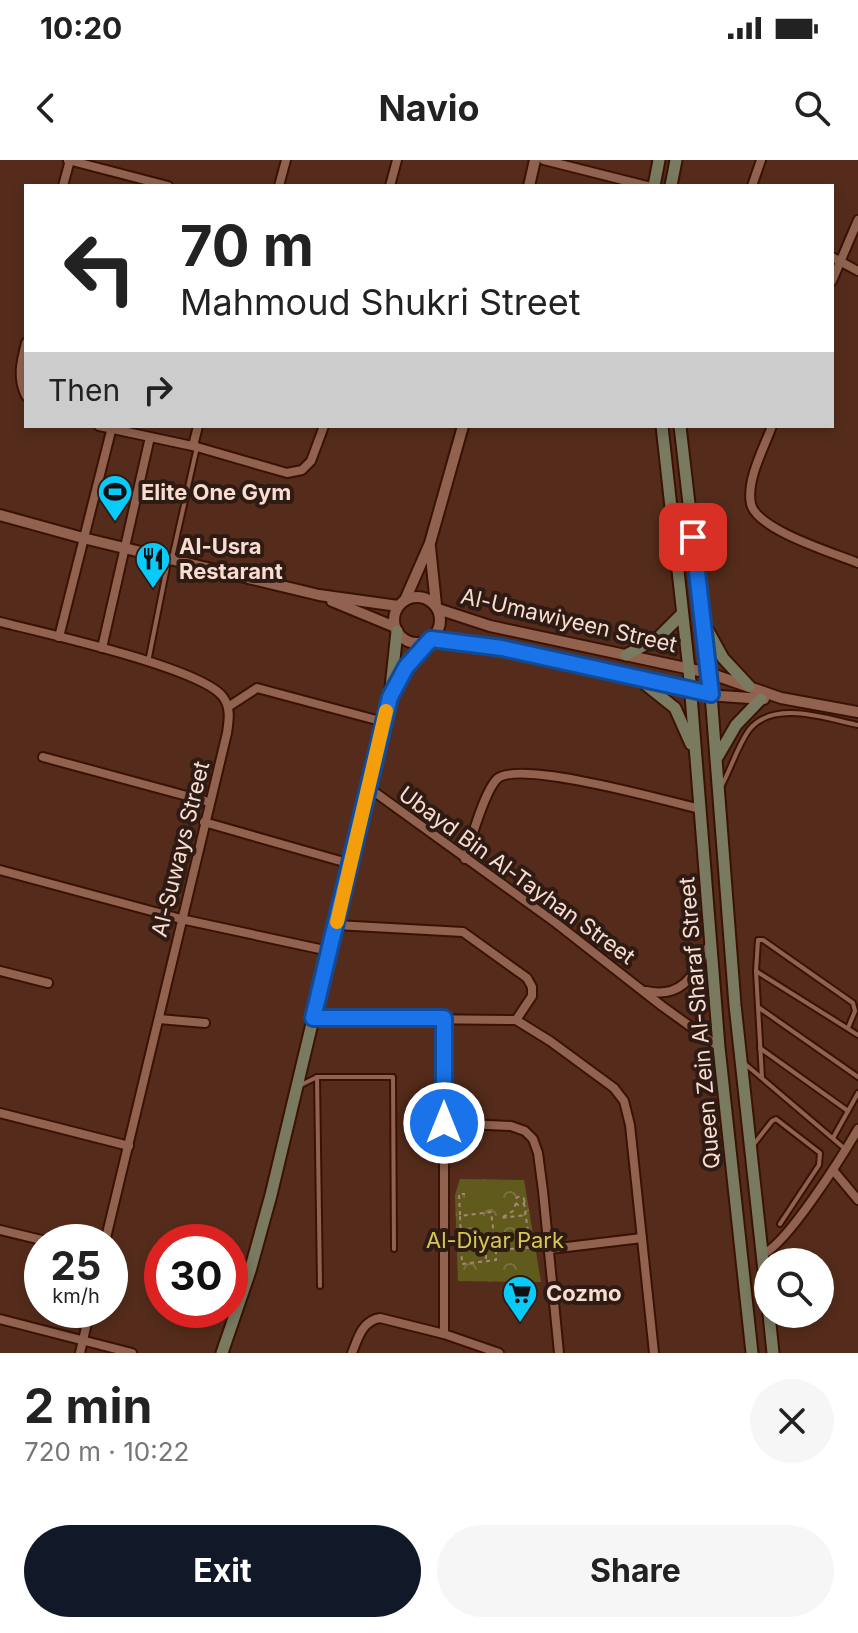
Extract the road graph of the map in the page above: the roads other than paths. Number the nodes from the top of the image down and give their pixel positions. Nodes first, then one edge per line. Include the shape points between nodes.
1 (69, 160) edge
2 (286, 160) edge
3 (397, 160) edge
4 (535, 160) edge
5 (544, 160) edge
6 (659, 160) edge
7 (676, 160) edge
8 (761, 160) edge
9 (63, 184) edge
10 (160, 184) edge
11 (280, 184) edge
12 (391, 184) edge
13 (529, 184) edge
14 (639, 184) edge
15 (654, 184) edge
16 (675, 184) edge
17 (753, 184) edge
18 (858, 220) edge
19 (836, 259) edge
20 (858, 271) edge
21 (24, 351) edge
22 (24, 391) edge
23 (112, 428) edge
24 (198, 428) edge
25 (323, 428) edge
26 (462, 428) edge
27 (662, 428) edge
28 (680, 428) edge
29 (771, 428) edge
30 (150, 437) junction
31 (195, 447) junction
32 (0, 515) edge
33 (83, 538) junction
34 (430, 543) junction
35 (125, 548) junction
36 (170, 560) junction
37 (858, 563) edge
38 (319, 595) junction
39 (402, 603) junction
40 (437, 607) junction
41 (682, 614) junction
42 (702, 620) junction
43 (0, 622) edge
44 (396, 629) junction
45 (59, 637) junction
46 (430, 640) junction
47 (102, 648) junction
48 (626, 655) junction
49 (148, 662) junction
50 (689, 670) junction
51 (709, 673) junction
52 (635, 676) junction
53 (749, 686) junction
54 (691, 689) junction
55 (711, 694) junction
56 (390, 697) junction
57 (781, 698) junction
58 (761, 699) junction
59 (228, 707) junction
60 (858, 712) edge
61 (384, 722) junction
62 (858, 725) edge
63 (43, 757) dead end
64 (717, 757) junction
65 (696, 758) junction
66 (369, 788) junction
67 (720, 789) junction
68 (209, 802) junction
69 (700, 809) junction
70 (204, 822) junction
71 (465, 859) junction
72 (351, 864) junction
73 (0, 870) edge
74 (181, 919) junction
75 (336, 925) junction
76 (709, 946) junction
77 (329, 951) junction
78 (0, 971) edge
79 (756, 971) junction
80 (48, 983) dead end
81 (643, 991) junction
82 (758, 1006) junction
83 (313, 1018) junction
84 (444, 1018) junction
85 (159, 1019) junction
86 (516, 1020) junction
87 (205, 1023) dead end
88 (848, 1028) junction
89 (858, 1035) edge
90 (719, 1047) junction
91 (760, 1048) junction
92 (741, 1060) junction
93 (317, 1077) junction
94 (858, 1077) edge
95 (762, 1078) junction
96 (297, 1087) junction
97 (858, 1093) edge
98 (848, 1111) junction
99 (0, 1113) edge
100 (444, 1123) junction
101 (858, 1129) edge
102 (833, 1138) junction
103 (129, 1146) junction
104 (751, 1148) junction
105 (846, 1150) junction
106 (833, 1170) junction
107 (858, 1200) edge
108 (110, 1224) edge
109 (780, 1224) dead end
110 (0, 1230) edge
111 (24, 1236) edge
112 (642, 1238) junction
113 (762, 1248) edge
114 (773, 1248) edge
115 (394, 1249) dead end
116 (550, 1249) junction
117 (320, 1286) dead end
118 (0, 1319) edge
119 (86, 1328) edge
120 (770, 1328) edge
121 (444, 1334) junction
122 (83, 1340) junction
123 (80, 1353) edge
124 (132, 1353) edge
125 (222, 1353) edge
126 (352, 1353) edge
127 (499, 1353) edge
128 (559, 1353) edge
129 (654, 1353) edge
130 (752, 1353) edge
131 (773, 1353) edge

1 - 9 street
1 - 10 street
2 - 11 street
3 - 12 street
4 - 13 street
5 - 14 street
6 - 15 main road
7 - 16 main road
8 - 17 street
18 - 19 street
19 - 20 street
21 - 22 street
23 - 30 street
23 - 33 street
24 - 31 street
25 - 31 street via 311,461 295,473
26 - 34 street
27 - 41 main road, Queen Zein Al-Sharaf Street
28 - 42 main road, Queen Zein Al-Sharaf Street
29 - 37 street via 751,491 756,514 788,534
30 - 31 street
30 - 35 street
31 - 36 lane
32 - 33 street
33 - 35 street
33 - 45 street
34 - 39 street
34 - 40 street
35 - 36 street
35 - 47 street
36 - 38 street
36 - 49 lane
38 - 39 street
38 - 44 street
39 - 40 street via 418,596
39 - 44 street via 394,619
40 - 46 street via 440,625
40 - 48 street, Al-Umawiyeen Street via 503,629
41 - 48 main road via 658,638
41 - 50 main road, Queen Zein Al-Sharaf Street
42 - 51 main road, Queen Zein Al-Sharaf Street
42 - 53 main road via 723,658
43 - 45 street
44 - 46 street via 407,641
44 - 56 main road
45 - 47 street
46 - 52 street, Al-Umawiyeen Street via 502,648
46 - 56 main road via 406,667
47 - 49 street
48 - 50 street, Al-Umawiyeen Street
49 - 59 street via 209,684
50 - 51 street, Al-Umawiyeen Street
50 - 54 main road, Queen Zein Al-Sharaf Street
51 - 53 street, Al-Umawiyeen Street
51 - 55 main road, Queen Zein Al-Sharaf Street
52 - 54 street, Al-Umawiyeen Street
52 - 65 main road via 675,708
53 - 57 street, Al-Umawiyeen Street
54 - 55 street, Al-Umawiyeen Street
54 - 65 main road, Queen Zein Al-Sharaf Street
55 - 58 street, Al-Umawiyeen Street
55 - 64 main road, Queen Zein Al-Sharaf Street
56 - 61 main road
57 - 58 street, Al-Umawiyeen Street
57 - 60 street, Al-Umawiyeen Street
58 - 64 main road via 736,725
59 - 61 street via 261,688
59 - 68 street, Al-Suways Street via 227,733
61 - 66 main road
62 - 67 lane via 796,714 763,720 743,740
63 - 68 street
64 - 67 main road, Queen Zein Al-Sharaf Street
65 - 69 main road, Queen Zein Al-Sharaf Street
66 - 71 street, Ubayd Bin Al-Tayhan Street
66 - 72 main road
67 - 92 main road, Queen Zein Al-Sharaf Street
68 - 70 street, Al-Suways Street
69 - 71 street via 563,778 507,774 490,788
69 - 76 main road, Queen Zein Al-Sharaf Street
70 - 72 street
70 - 74 street, Al-Suways Street
71 - 81 street, Ubayd Bin Al-Tayhan Street
72 - 75 main road
73 - 74 street
74 - 77 street
74 - 85 street, Al-Suways Street
75 - 77 main road
75 - 86 street via 463,932 530,982 532,996
76 - 81 street, Ubayd Bin Al-Tayhan Street via 680,987 665,994
76 - 90 main road, Queen Zein Al-Sharaf Street
77 - 83 main road
78 - 80 street
79 - 82 lane
79 - 88 lane
79 - 88 lane via 755,942 760,939 853,1003
81 - 90 street, Ubayd Bin Al-Tayhan Street
82 - 91 lane
82 - 94 lane
83 - 84 street
83 - 96 main road
84 - 86 street
84 - 100 street
85 - 87 street
85 - 103 street, Al-Suways Street
86 - 112 street via 584,1064 624,1101
88 - 89 lane
90 - 130 main road, Queen Zein Al-Sharaf Street
91 - 95 lane
91 - 98 lane
92 - 95 lane
92 - 104 main road, Queen Zein Al-Sharaf Street
93 - 96 lane
93 - 115 lane via 393,1077
93 - 117 lane
95 - 102 lane
96 - 125 main road via 250,1271
97 - 98 lane
98 - 102 lane
99 - 103 street
100 - 116 street via 511,1126 533,1139
100 - 121 street
101 - 105 street
102 - 105 lane
103 - 108 street, Al-Suways Street
104 - 109 lane via 776,1119 820,1153 819,1165
104 - 113 main road, Queen Zein Al-Sharaf Street
105 - 106 street
106 - 107 street
106 - 114 street
110 - 111 street
112 - 116 street
112 - 129 street
116 - 128 street via 553,1339
118 - 122 street
119 - 122 street
120 - 131 main road, Queen Zein Al-Sharaf Street
121 - 126 street via 373,1319 362,1329
121 - 127 street
122 - 123 street
122 - 124 street

